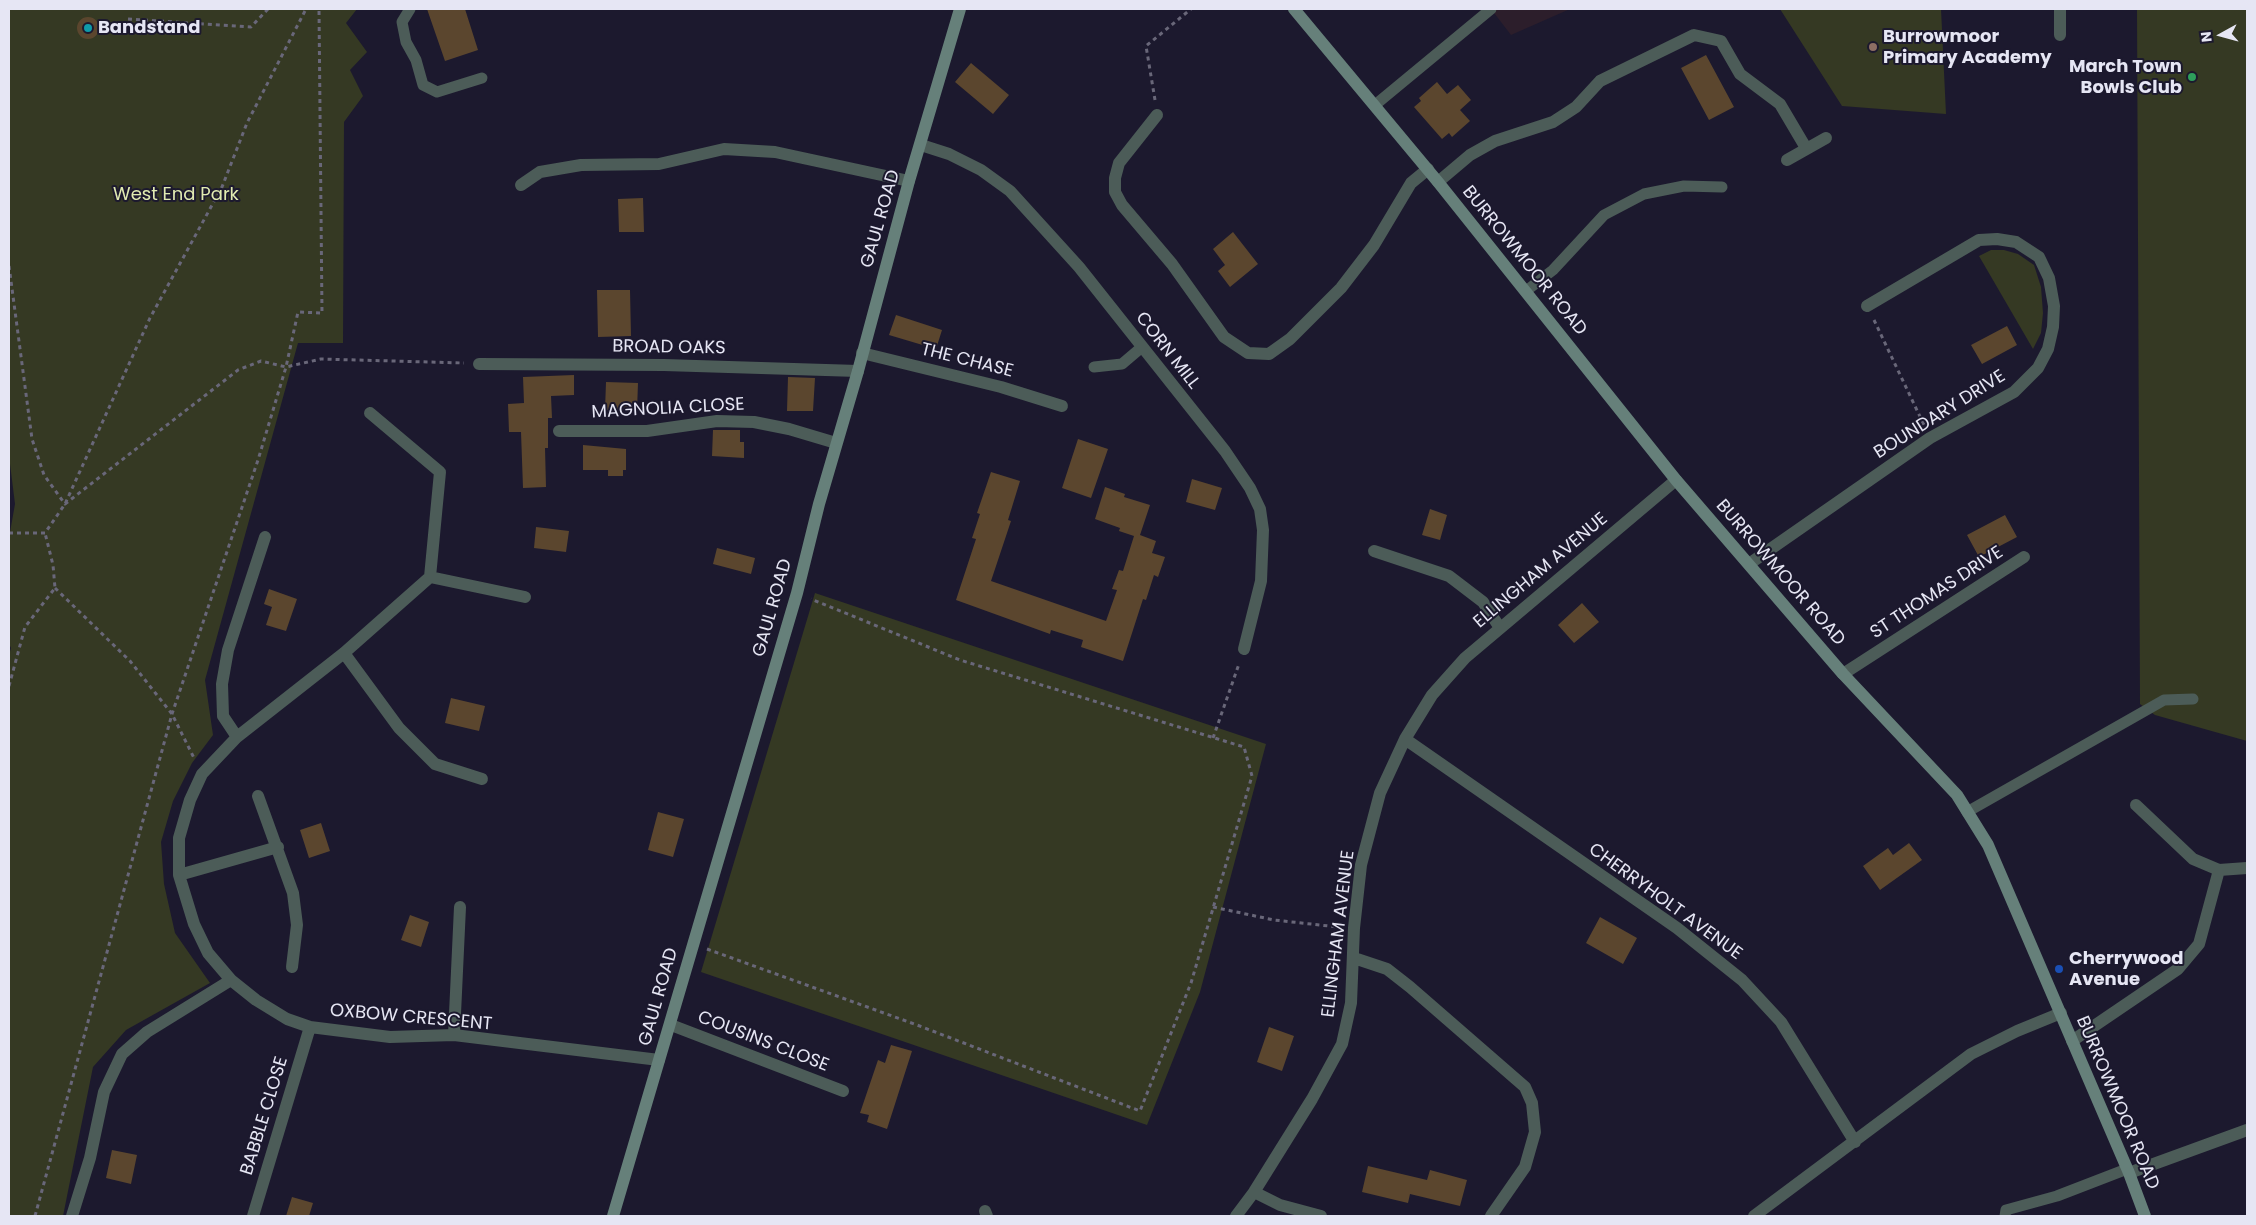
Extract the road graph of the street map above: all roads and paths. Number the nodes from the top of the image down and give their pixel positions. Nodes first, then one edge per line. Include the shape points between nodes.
1 (268, 9) edge
2 (306, 9) edge
3 (319, 9) edge
4 (410, 9) edge
5 (960, 9) edge
6 (1190, 9) edge
7 (1294, 9) edge
8 (1491, 9) edge
9 (2060, 9) edge
10 (128, 19) dead end
11 (2060, 35) dead end
12 (482, 78) dead end
13 (1375, 105) junction
14 (1158, 115) joint
15 (1826, 138) dead end
16 (921, 145) junction
17 (1806, 148) junction
18 (1787, 160) dead end
19 (1428, 169) junction
20 (909, 181) junction
21 (1438, 182) junction
22 (521, 185) dead end
23 (1722, 187) dead end
24 (9, 266) edge
25 (1526, 292) junction
26 (1867, 306) joint
27 (1142, 347) junction
28 (862, 353) junction
29 (479, 364) joint
30 (286, 367) junction
31 (1094, 367) dead end
32 (858, 371) junction
33 (1062, 406) dead end
34 (370, 413) dead end
35 (558, 431) dead end
36 (1930, 438) junction
37 (836, 443) junction
38 (1676, 480) junction
39 (65, 504) junction
40 (9, 533) edge
41 (45, 533) junction
42 (265, 537) dead end
43 (1374, 551) dead end
44 (2024, 558) dead end
45 (1750, 564) junction
46 (430, 577) junction
47 (55, 588) junction
48 (797, 593) junction
49 (525, 597) dead end
50 (1500, 628) junction
51 (1244, 649) joint
52 (344, 653) junction
53 (1843, 674) junction
54 (9, 686) edge
55 (2193, 699) dead end
56 (172, 714) junction
57 (237, 737) junction
58 (1213, 738) junction
59 (1405, 740) junction
60 (202, 774) junction
61 (482, 779) dead end
62 (258, 796) dead end
63 (2136, 805) dead end
64 (1967, 812) junction
65 (278, 847) junction
66 (2247, 868) edge
67 (2219, 870) junction
68 (179, 875) junction
69 (460, 907) dead end
70 (1213, 907) junction
71 (1354, 928) junction
72 (693, 944) junction
73 (1354, 958) junction
74 (292, 967) dead end
75 (231, 980) junction
76 (2061, 1013) junction
77 (671, 1025) junction
78 (310, 1027) junction
79 (454, 1035) junction
80 (2072, 1040) junction
81 (659, 1060) junction
82 (843, 1091) dead end
83 (2247, 1130) edge
84 (1855, 1142) junction
85 (2128, 1171) junction
86 (1254, 1192) junction
87 (35, 1216) edge
88 (72, 1216) edge
89 (253, 1216) edge
90 (613, 1216) edge
91 (1236, 1216) edge
92 (1321, 1216) edge
93 (1491, 1216) edge
94 (1754, 1216) edge
95 (2005, 1216) edge
96 (2145, 1216) edge

1 - 10 path via 251,27
2 - 39 path via 248,123 222,187 150,318
3 - 30 path via 322,313 298,312
4 - 12 lane via 402,22 406,42 424,86 437,92
5 - 16 street, GAUL ROAD
6 - 14 path via 1146,46
7 - 13 street, BURROWMOOR ROAD
8 - 13 lane
9 - 11 street
13 - 19 street, BURROWMOOR ROAD
14 - 19 street via 1119,163 1115,192 1122,205 1178,271 1224,337 1248,353 1269,354 1290,339 1341,288 1374,245 1411,183
15 - 17 street
16 - 20 street, GAUL ROAD
16 - 27 street, CORN MILL via 949,154 980,170 1010,191 1079,267
17 - 18 street
17 - 21 street via 1780,104 1740,74 1721,42 1694,35 1600,81 1576,107 1553,122 1495,141 1470,155
19 - 21 street, BURROWMOOR ROAD
20 - 22 street via 775,152 724,148 659,164 581,165 540,172
20 - 28 street, GAUL ROAD
21 - 25 street, BURROWMOOR ROAD
23 - 25 lane via 1684,186 1644,194 1604,215 1553,270
24 - 39 path via 32,439 44,475
25 - 38 street, BURROWMOOR ROAD
26 - 36 path
26 - 36 street, BOUNDARY DRIVE via 1979,240 2016,242 2039,257 2049,278 2054,327 2038,368 2014,392
27 - 31 lane via 1122,364
27 - 51 street, CORN MILL via 1225,451 1260,509 1263,530 1261,582
28 - 32 street, GAUL ROAD
28 - 33 street, THE CHASE via 1001,387
29 - 30 path via 321,359
29 - 32 street, BROAD OAKS
30 - 39 path via 261,361 238,370
30 - 56 path
32 - 37 street, GAUL ROAD
34 - 46 street via 440,472
35 - 37 street, MAGNOLIA CLOSE via 647,431 726,421 754,422
36 - 45 street, BOUNDARY DRIVE
37 - 48 street, GAUL ROAD
38 - 45 street, BURROWMOOR ROAD
38 - 50 street, ELLINGHAM AVENUE
39 - 41 path
40 - 41 path
41 - 47 path
42 - 57 street via 228,650 222,684 224,716
43 - 50 street via 1449,576 1483,602
44 - 53 street, ST THOMAS DRIVE
45 - 53 street, BURROWMOOR ROAD
46 - 49 street
46 - 52 street, OXBOW CRESCENT
47 - 54 path via 25,627
47 - 56 path via 130,661
48 - 58 path via 960,660
48 - 72 street, GAUL ROAD
50 - 59 street, ELLINGHAM AVENUE via 1465,658 1432,695
51 - 58 path
52 - 57 street, OXBOW CRESCENT
52 - 61 street via 399,728 435,764
53 - 64 street, BURROWMOOR ROAD via 1918,751 1957,795
55 - 64 lane via 2164,700
56 - 60 path
56 - 87 path
57 - 60 street, OXBOW CRESCENT
58 - 70 path via 1244,748 1252,776
59 - 71 street, ELLINGHAM AVENUE via 1380,793 1361,865
59 - 84 street, CHERRYHOLT AVENUE via 1677,928 1742,980 1780,1022
60 - 68 street, OXBOW CRESCENT via 179,838
62 - 65 street
63 - 67 street via 2194,859
64 - 76 street, BURROWMOOR ROAD via 1988,845
65 - 68 street
65 - 74 street via 293,893 297,925
66 - 67 street
67 - 80 street via 2200,944 2178,968
68 - 75 street, OXBOW CRESCENT via 194,924 208,953
69 - 79 street
70 - 71 path via 1274,920
70 - 72 path via 1191,983 1140,1111 917,1025
71 - 73 street, ELLINGHAM AVENUE
72 - 77 street, GAUL ROAD
73 - 86 street, ELLINGHAM AVENUE via 1351,1003 1342,1044 1312,1100
73 - 93 street via 1387,969 1525,1087 1532,1104 1535,1132 1525,1167
75 - 78 street, OXBOW CRESCENT via 286,1019
75 - 88 street via 148,1032 122,1054 104,1092 90,1158
76 - 80 street, BURROWMOOR ROAD
76 - 84 street via 2017,1030 1971,1054
77 - 81 street, GAUL ROAD
77 - 82 street, COUSINS CLOSE
78 - 79 street, OXBOW CRESCENT via 390,1036
78 - 89 street, BABBLE CLOSE
79 - 81 street, OXBOW CRESCENT
80 - 85 street, BURROWMOOR ROAD
81 - 90 street, GAUL ROAD
83 - 85 street
84 - 94 street
85 - 95 lane via 2006,1210
85 - 96 street, BURROWMOOR ROAD
86 - 91 street, ELLINGHAM AVENUE
86 - 92 street via 1280,1205

